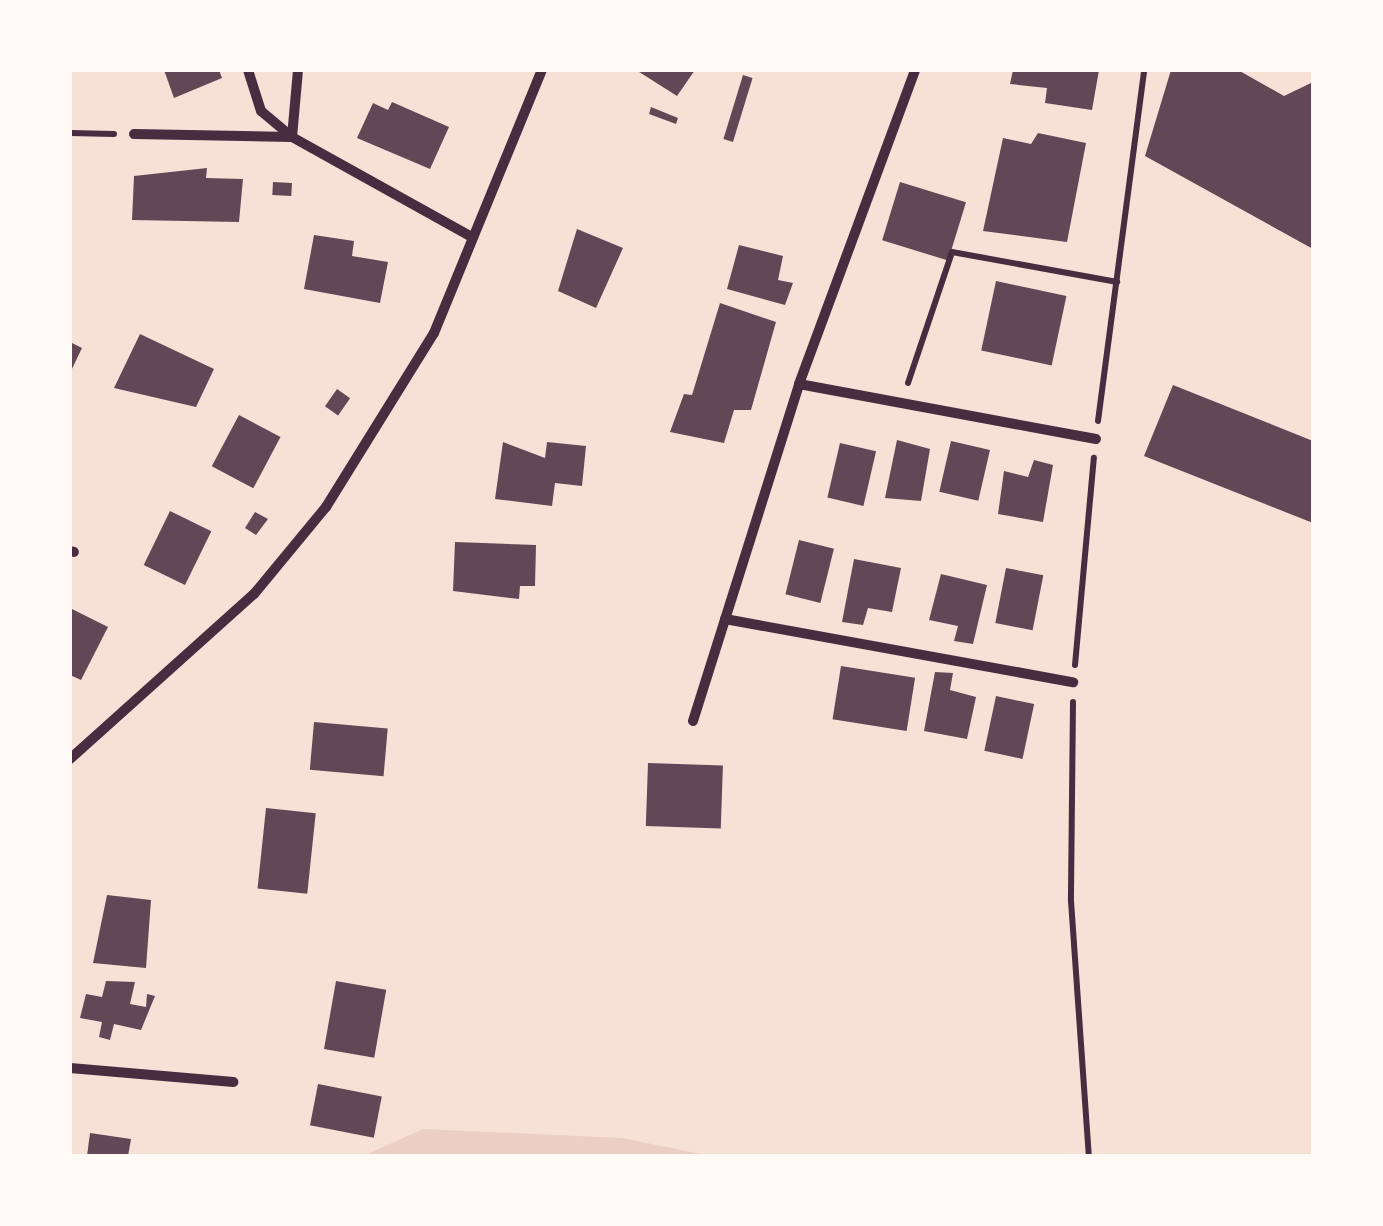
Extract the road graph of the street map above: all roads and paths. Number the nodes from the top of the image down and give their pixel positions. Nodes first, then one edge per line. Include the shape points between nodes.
1 (248, 70) edge
2 (298, 70) edge
3 (542, 70) edge
4 (915, 70) edge
5 (1144, 70) edge
6 (70, 133) edge
7 (134, 134) joint
8 (292, 136) junction
9 (470, 236) junction
10 (1116, 282) junction
11 (799, 384) junction
12 (902, 403) junction
13 (1096, 439) junction
14 (725, 619) junction
15 (1073, 682) junction
16 (693, 721) dead end
17 (70, 759) edge
18 (70, 1068) edge
19 (233, 1082) dead end
20 (1089, 1156) edge

1 - 8 street via 262,112
2 - 8 street
3 - 9 street
4 - 11 street
5 - 10 path
6 - 7 path
7 - 8 street
8 - 9 street
9 - 17 street via 434,333 326,507 254,594
10 - 12 path via 952,252
10 - 13 path
11 - 12 street
11 - 14 street
12 - 13 street
13 - 15 path
14 - 15 street
14 - 16 street
15 - 20 path via 1071,901
18 - 19 street

